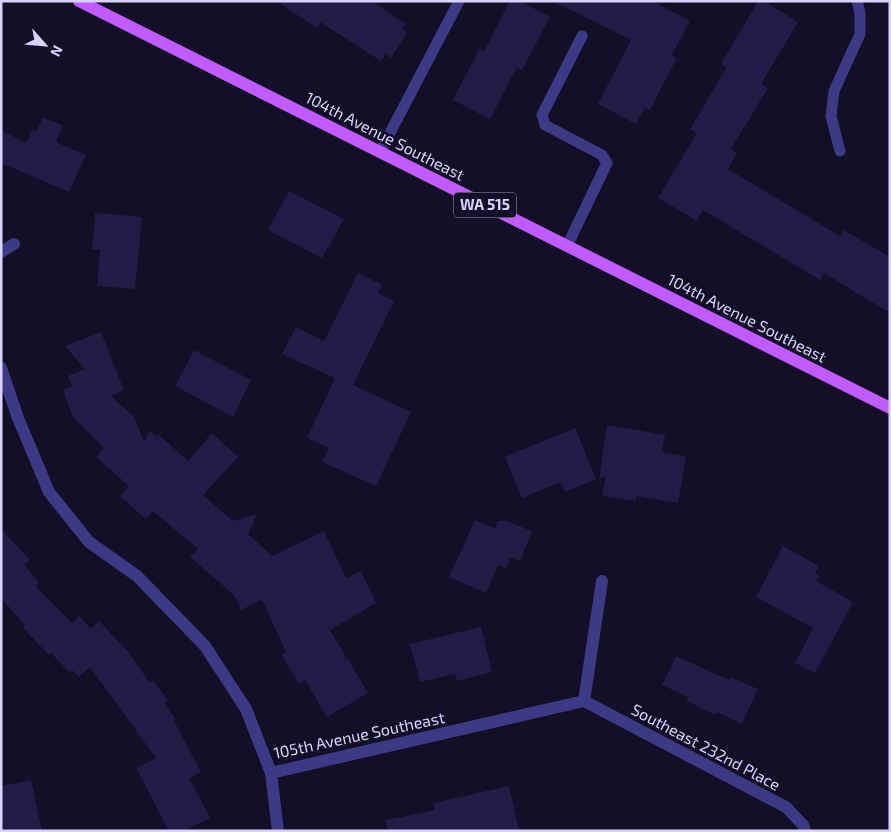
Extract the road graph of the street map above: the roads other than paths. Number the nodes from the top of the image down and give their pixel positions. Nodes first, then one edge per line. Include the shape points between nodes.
1 (80, 1) edge
2 (459, 1) edge
3 (857, 1) edge
4 (582, 36) dead end
5 (840, 151) dead end
6 (380, 152) junction
7 (14, 244) dead end
8 (567, 246) junction
9 (1, 252) edge
10 (1, 368) edge
11 (890, 408) edge
12 (602, 580) dead end
13 (584, 701) junction
14 (271, 773) junction
15 (278, 831) edge
16 (805, 831) edge

1 - 6 main road, 104th Avenue Southeast / WA 515
2 - 6 lane
3 - 5 lane via 860,34 834,91 831,116
4 - 8 lane via 542,115 545,125 602,155 606,163
6 - 8 main road, 104th Avenue Southeast / WA 515
7 - 9 street
8 - 11 main road, 104th Avenue Southeast / WA 515
10 - 14 street, 105th Avenue Southeast via 49,492 89,542 137,576 205,646 246,709
12 - 13 street
13 - 14 street, 105th Avenue Southeast
13 - 16 street, Southeast 232nd Place via 786,807
14 - 15 street

